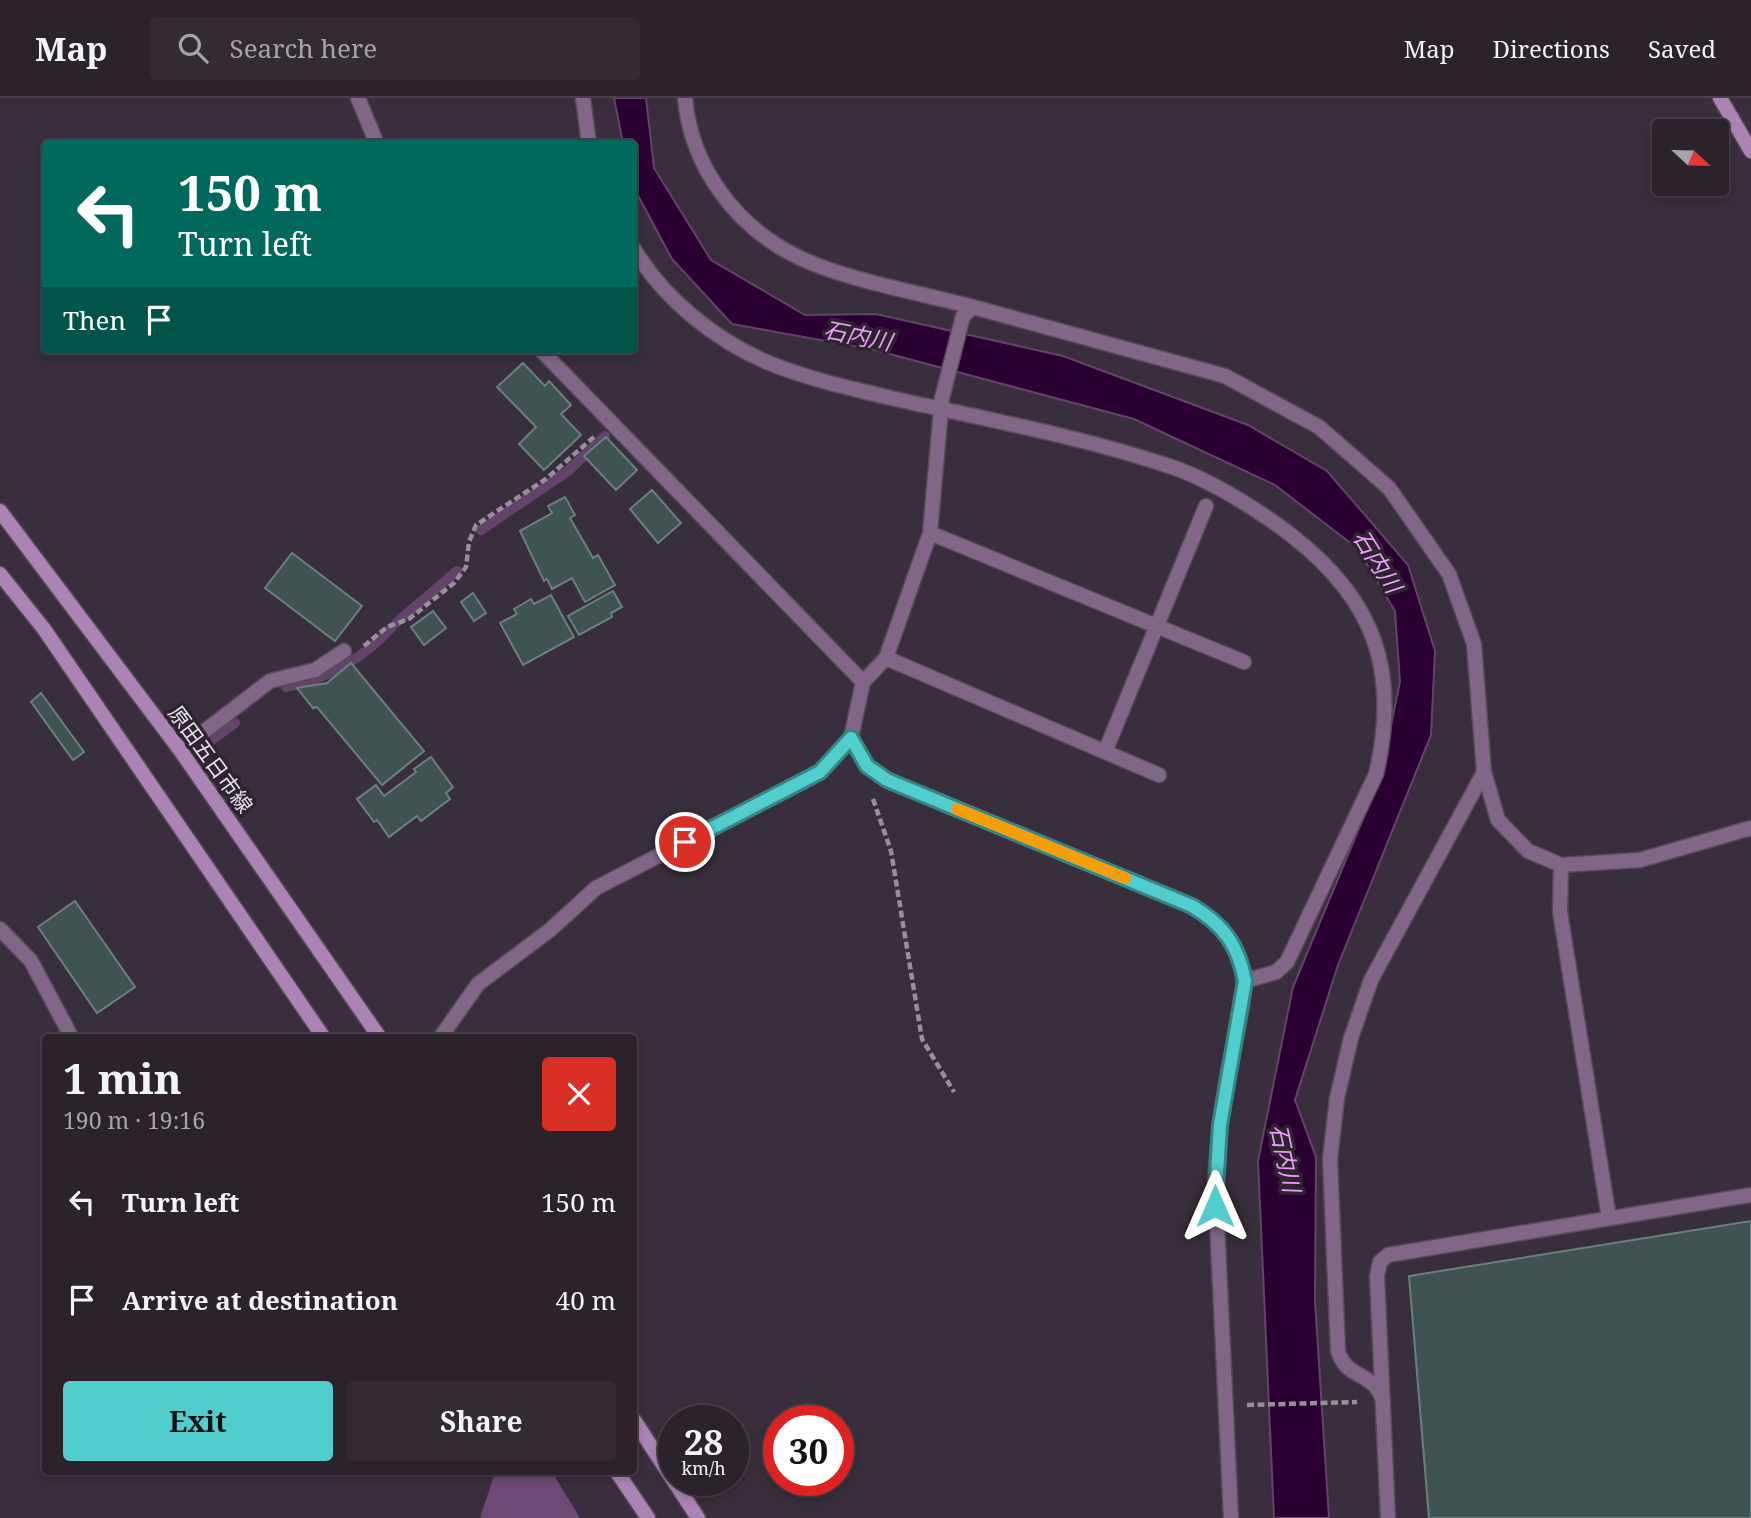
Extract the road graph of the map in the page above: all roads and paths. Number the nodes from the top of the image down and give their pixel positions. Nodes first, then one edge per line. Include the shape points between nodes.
1 (358, 98) edge
2 (583, 98) edge
3 (685, 98) edge
4 (1720, 98) edge
5 (375, 140) edge
6 (588, 140) edge
7 (1751, 151) edge
8 (637, 253) edge
9 (968, 312) junction
10 (545, 354) edge
11 (941, 404) junction
12 (610, 423) junction
13 (1206, 506) dead end
14 (0, 511) edge
15 (930, 533) junction
16 (0, 574) edge
17 (1157, 626) junction
18 (344, 651) joint
19 (886, 658) junction
20 (1244, 662) dead end
21 (863, 682) junction
22 (851, 738) junction
23 (180, 750) junction
24 (1105, 752) junction
25 (1484, 772) junction
26 (1159, 775) dead end
27 (869, 788) dead end
28 (1751, 828) edge
29 (1561, 865) junction
30 (0, 929) edge
31 (1245, 981) junction
32 (70, 1034) edge
33 (321, 1034) edge
34 (377, 1034) edge
35 (443, 1034) edge
36 (954, 1092) dead end
37 (1751, 1195) edge
38 (1609, 1219) junction
39 (1383, 1401) junction
40 (1336, 1402) dead end
41 (1258, 1405) dead end
42 (637, 1425) edge
43 (619, 1475) edge
44 (648, 1518) edge
45 (698, 1518) edge
46 (1231, 1518) edge
47 (1388, 1518) edge

1 - 5 street
2 - 6 street
3 - 9 street via 706,170 724,198 771,242 799,258
4 - 7 main road
8 - 11 street via 666,291 696,319 768,362 808,376
9 - 11 street
9 - 25 street via 1225,376 1319,427 1389,488 1449,574 1474,644
10 - 12 street
11 - 15 street
11 - 31 street via 1126,453 1216,486 1322,559 1362,611 1384,675 1384,741 1376,774 1287,962 1276,972
12 - 18 path via 546,479 476,525 466,567 454,583 410,619 357,651
12 - 21 street
13 - 17 street
14 - 23 main road, 原田五日市線
15 - 17 street
15 - 19 street
16 - 33 main road via 44,629
17 - 20 street
17 - 24 street
18 - 23 street via 315,670 270,681
19 - 21 street
19 - 24 street
21 - 22 street
22 - 31 street via 867,766 887,780 1213,918 1241,957
22 - 35 street via 820,772 596,888 550,930 478,984
23 - 34 main road, 原田五日市線
24 - 26 street
25 - 29 street via 1498,820 1528,851
25 - 39 street via 1371,980 1337,1098 1330,1171 1338,1350 1350,1371 1380,1389
27 - 36 path via 891,851 922,1039
28 - 29 street via 1640,860
29 - 38 street via 1560,912
30 - 32 street via 31,961
31 - 46 street via 1215,1179
37 - 38 street
38 - 39 street via 1388,1255 1380,1262 1377,1276
39 - 47 street
40 - 41 path
42 - 45 main road
43 - 44 main road

